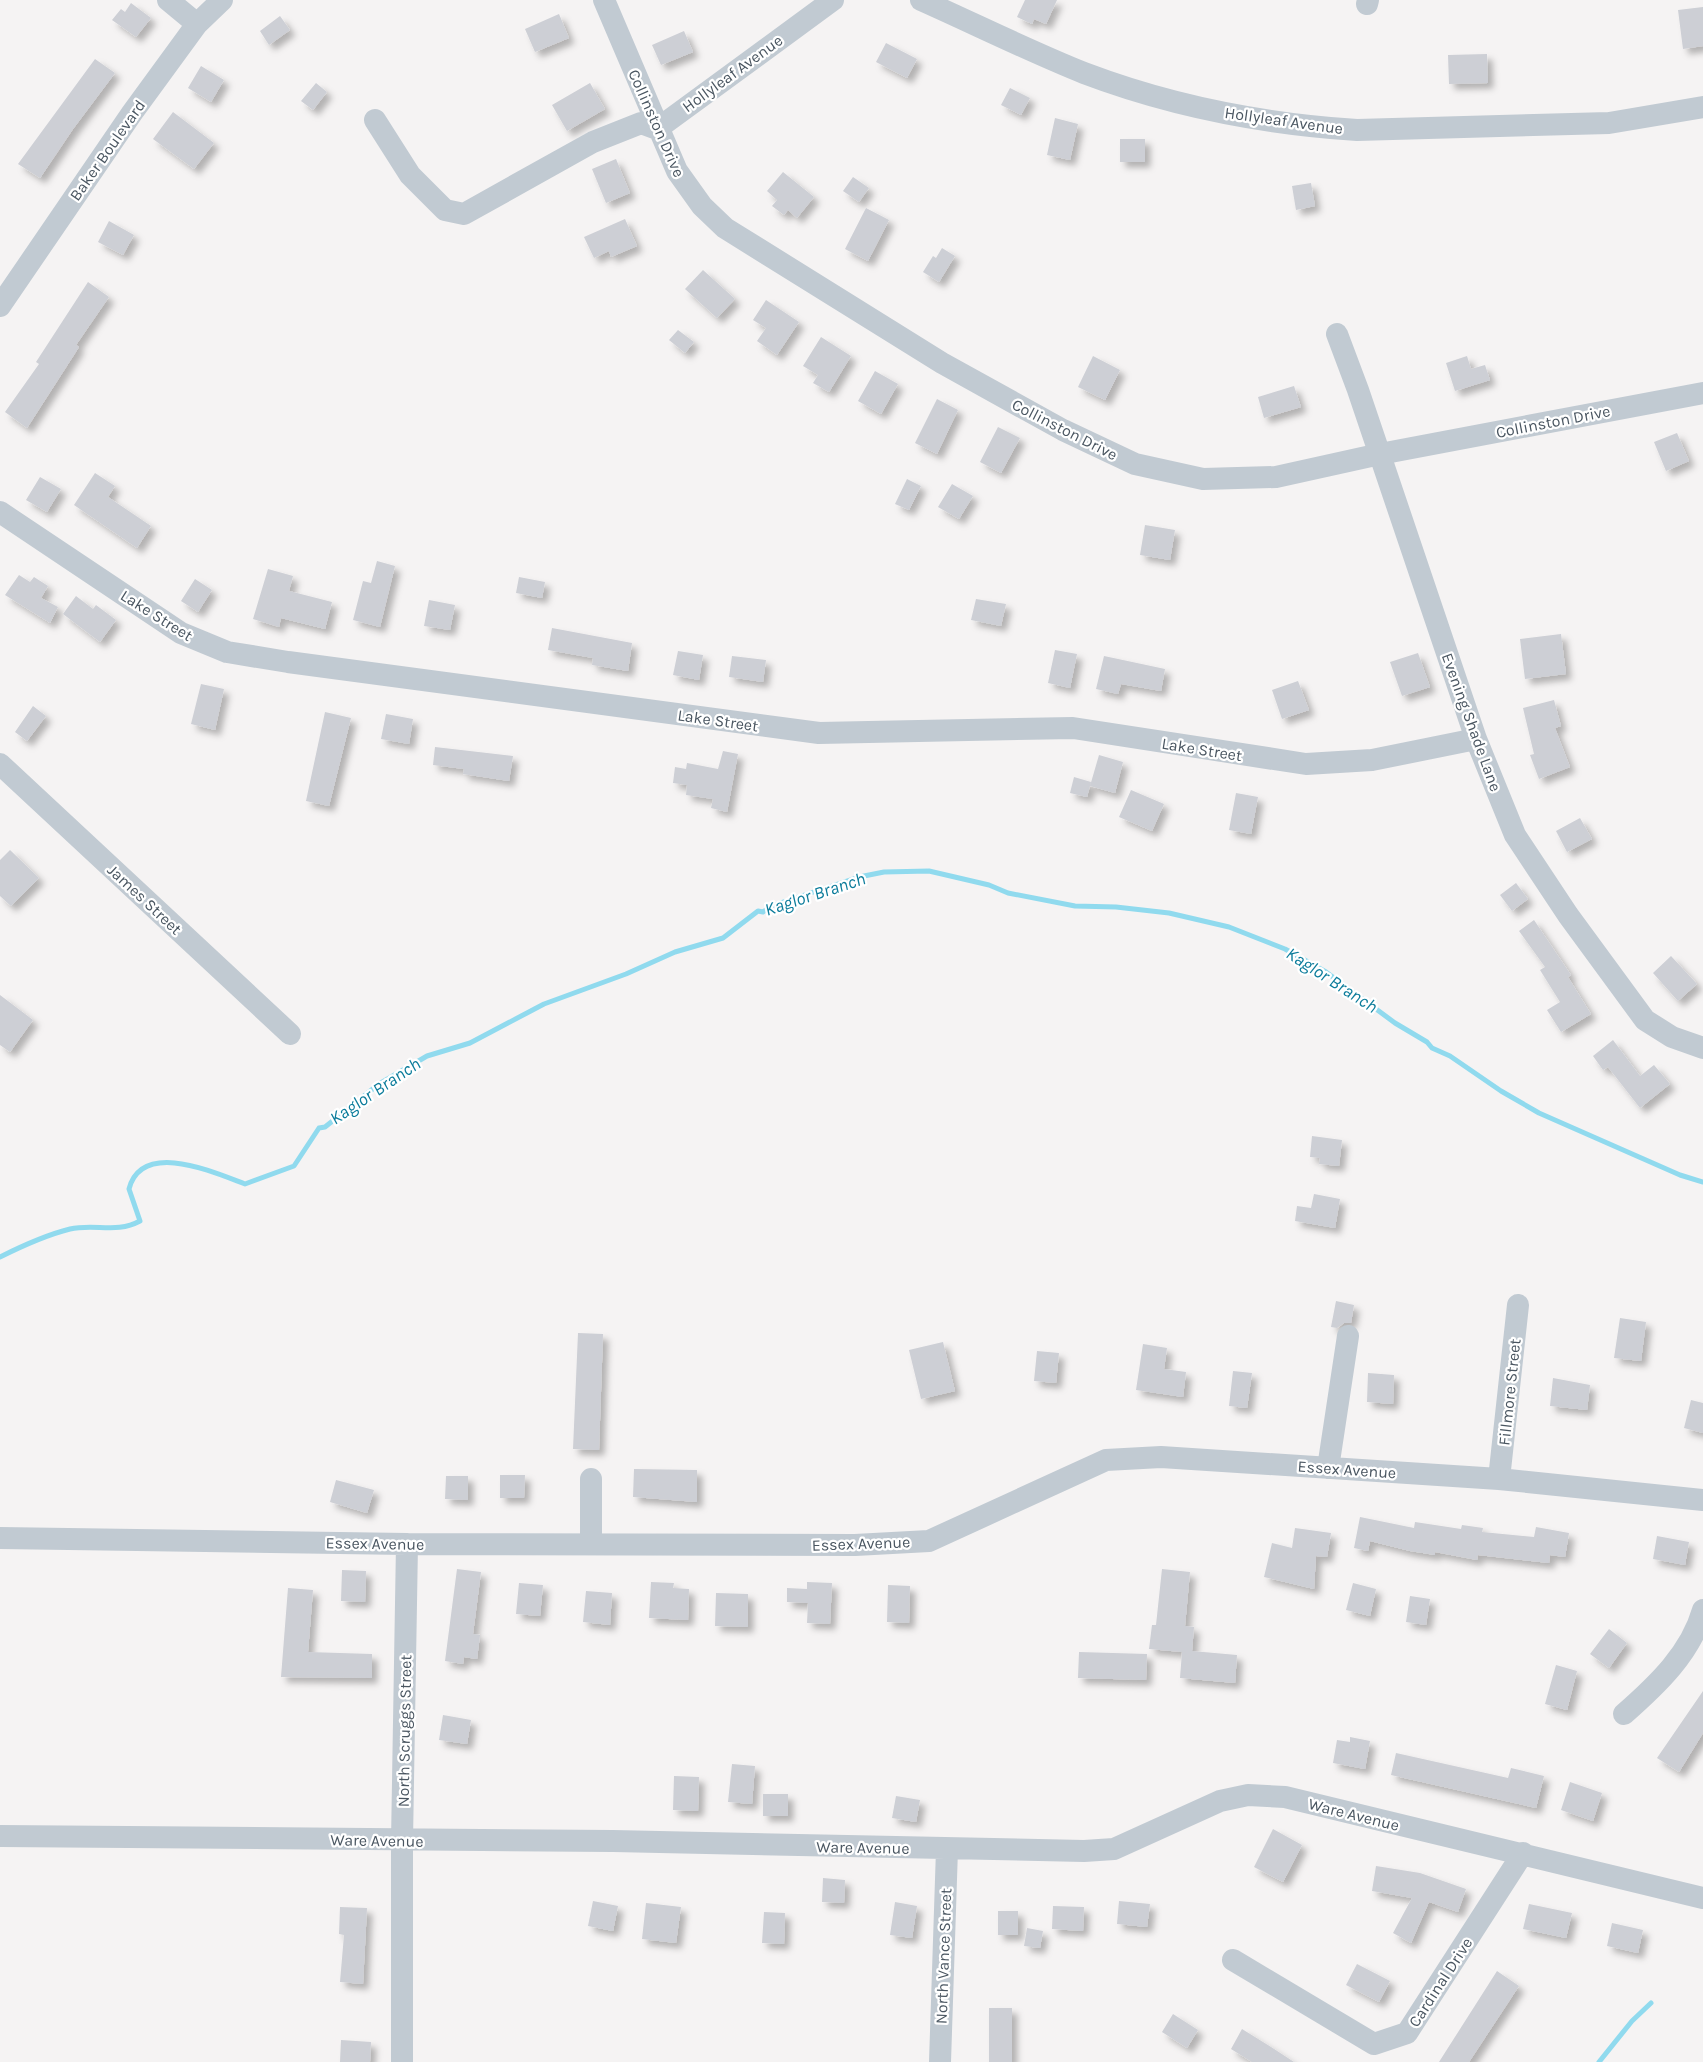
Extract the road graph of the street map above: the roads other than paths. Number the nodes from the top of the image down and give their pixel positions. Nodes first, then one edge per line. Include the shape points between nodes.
1 (168, 0) edge
2 (222, 0) edge
3 (604, 0) edge
4 (833, 0) edge
5 (921, 0) edge
6 (197, 24) junction
7 (1703, 107) edge
8 (375, 120) dead end
9 (657, 129) junction
10 (0, 306) edge
11 (1337, 334) dead end
12 (1703, 393) edge
13 (1380, 454) junction
14 (0, 512) edge
15 (1476, 739) junction
16 (0, 764) edge
17 (290, 1034) dead end
18 (1703, 1048) edge
19 (1518, 1305) dead end
20 (1348, 1335) dead end
21 (1328, 1468) junction
22 (591, 1479) dead end
23 (1499, 1479) junction
24 (1703, 1500) edge
25 (0, 1538) edge
26 (407, 1544) junction
27 (591, 1544) junction
28 (1703, 1610) edge
29 (1624, 1714) dead end
30 (0, 1836) edge
31 (402, 1840) junction
32 (947, 1849) junction
33 (1523, 1853) junction
34 (1703, 1898) edge
35 (1233, 1960) dead end
36 (402, 2062) edge
37 (940, 2062) edge

1 - 6 street
2 - 6 street, Baker Boulevard
3 - 9 street, Collinston Drive
4 - 9 street, Hollyleaf Avenue
5 - 7 street, Hollyleaf Avenue via 1084,73 1223,113 1315,127 1357,130 1609,123
6 - 10 street, Baker Boulevard
8 - 9 street via 410,175 446,210 464,213 619,130 641,123
9 - 13 street, Collinston Drive via 683,183 738,239 942,363 1063,430 1135,464 1203,478 1245,480
11 - 13 street, Evening Shade Lane
12 - 13 street, Collinston Drive
13 - 15 street, Evening Shade Lane
14 - 15 street, Lake Street via 181,633 227,652 288,662 819,733 1073,728 1306,764 1372,760
15 - 18 street, Evening Shade Lane via 1515,836 1617,984 1645,1020 1672,1037
16 - 17 street, James Street
19 - 23 street, Fillmore Street
20 - 21 street
21 - 23 street, Essex Avenue
21 - 27 street, Essex Avenue via 1161,1457 1106,1460 930,1541 855,1545
22 - 27 street
23 - 24 street, Essex Avenue
25 - 26 street, Essex Avenue
26 - 27 street, Essex Avenue
26 - 31 street, North Scruggs Street
28 - 29 street via 1689,1645 1650,1691
30 - 31 street, Ware Avenue
31 - 32 street, Ware Avenue
31 - 36 street, North Scruggs Street
32 - 33 street, Ware Avenue via 1114,1849 1220,1801 1248,1795 1285,1797
32 - 37 street, North Vance Street
33 - 34 street, Ware Avenue
33 - 35 street, Cardinal Drive via 1407,2033 1374,2044

